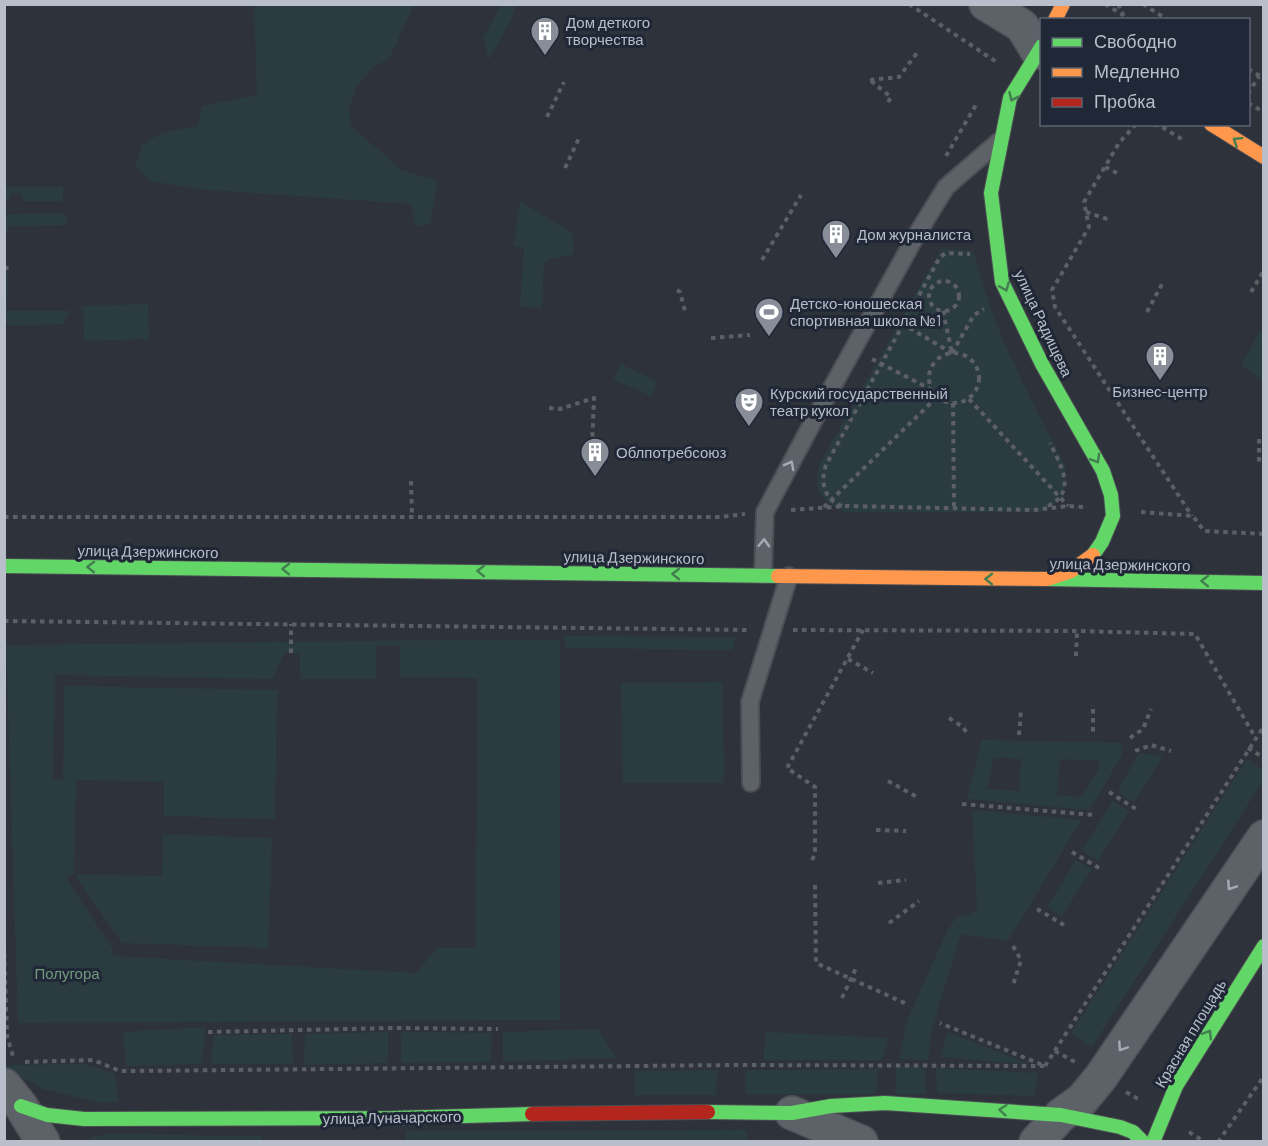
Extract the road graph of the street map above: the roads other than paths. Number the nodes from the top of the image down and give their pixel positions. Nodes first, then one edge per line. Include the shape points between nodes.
1 (986, 4) edge
2 (1062, 4) edge
3 (1056, 18) edge
4 (1040, 49) edge
5 (1214, 126) edge
6 (1002, 139) junction
7 (1263, 157) edge
8 (4, 566) edge
9 (763, 574) junction
10 (789, 576) junction
11 (1047, 579) junction
12 (1263, 582) edge
13 (751, 783) dead end
14 (1263, 837) edge
15 (1263, 946) edge
16 (13, 1096) edge
17 (792, 1113) junction
18 (1061, 1115) junction
19 (43, 1142) edge
20 (861, 1142) edge
21 (1036, 1142) edge
22 (1143, 1142) edge
23 (1152, 1142) edge

1 - 4 street via 1022,26
2 - 3 main road
4 -> 6 main road, улица Радищева via 1010,99
7 -> 5 main road
9 -> 6 lane via 765,512 852,350 946,188
6 -> 11 main road, улица Радищева via 991,193 1002,282 1042,364 1103,471 1112,495 1113,516 1092,555 1071,571
9 -> 8 main road, улица Дзержинского
9 - 10 main road, улица Дзержинского
11 -> 10 main road, улица Дзержинского
10 - 13 lane via 750,702
12 -> 11 main road, улица Дзержинского
14 -> 18 street via 1101,1077 1083,1100
23 -> 15 main road, Красная площадь via 1176,1086
16 - 17 main road, улица Луначарского via 47,1115 84,1119
16 - 19 street
18 -> 17 main road, улица Луначарского via 885,1103
17 - 20 street
18 - 21 street
18 - 22 main road, улица Луначарского via 1133,1131

